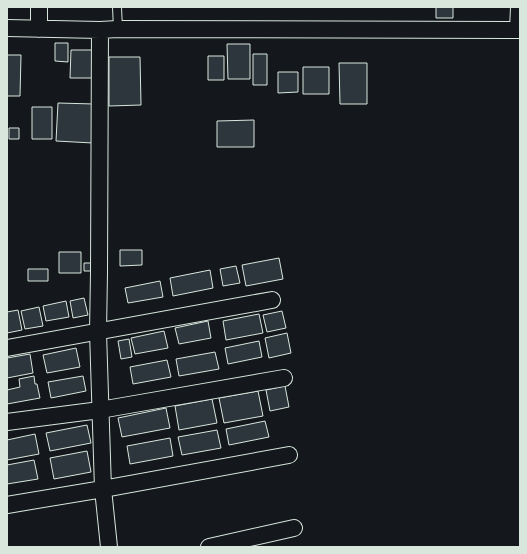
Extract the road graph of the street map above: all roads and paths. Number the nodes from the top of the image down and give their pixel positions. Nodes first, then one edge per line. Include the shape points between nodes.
1 (39, 7) edge
2 (117, 7) edge
3 (519, 7) edge
4 (7, 28) edge
5 (39, 29) junction
6 (118, 29) junction
7 (100, 30) junction
8 (519, 30) edge
9 (272, 300) dead end
10 (98, 332) junction
11 (7, 348) edge
12 (284, 378) dead end
13 (100, 410) junction
14 (7, 422) edge
15 (289, 455) dead end
16 (102, 489) junction
17 (7, 505) edge
18 (294, 528) dead end
19 (109, 547) edge
20 (209, 547) edge

1 - 5 street
2 - 6 lane
3 - 8 street
4 - 5 street
5 - 7 street
6 - 7 street
6 - 8 street
7 - 10 street
9 - 10 street
10 - 11 street
10 - 13 street
12 - 13 street
13 - 14 street
13 - 16 street
15 - 16 street
16 - 17 street
16 - 19 street
18 - 20 street

